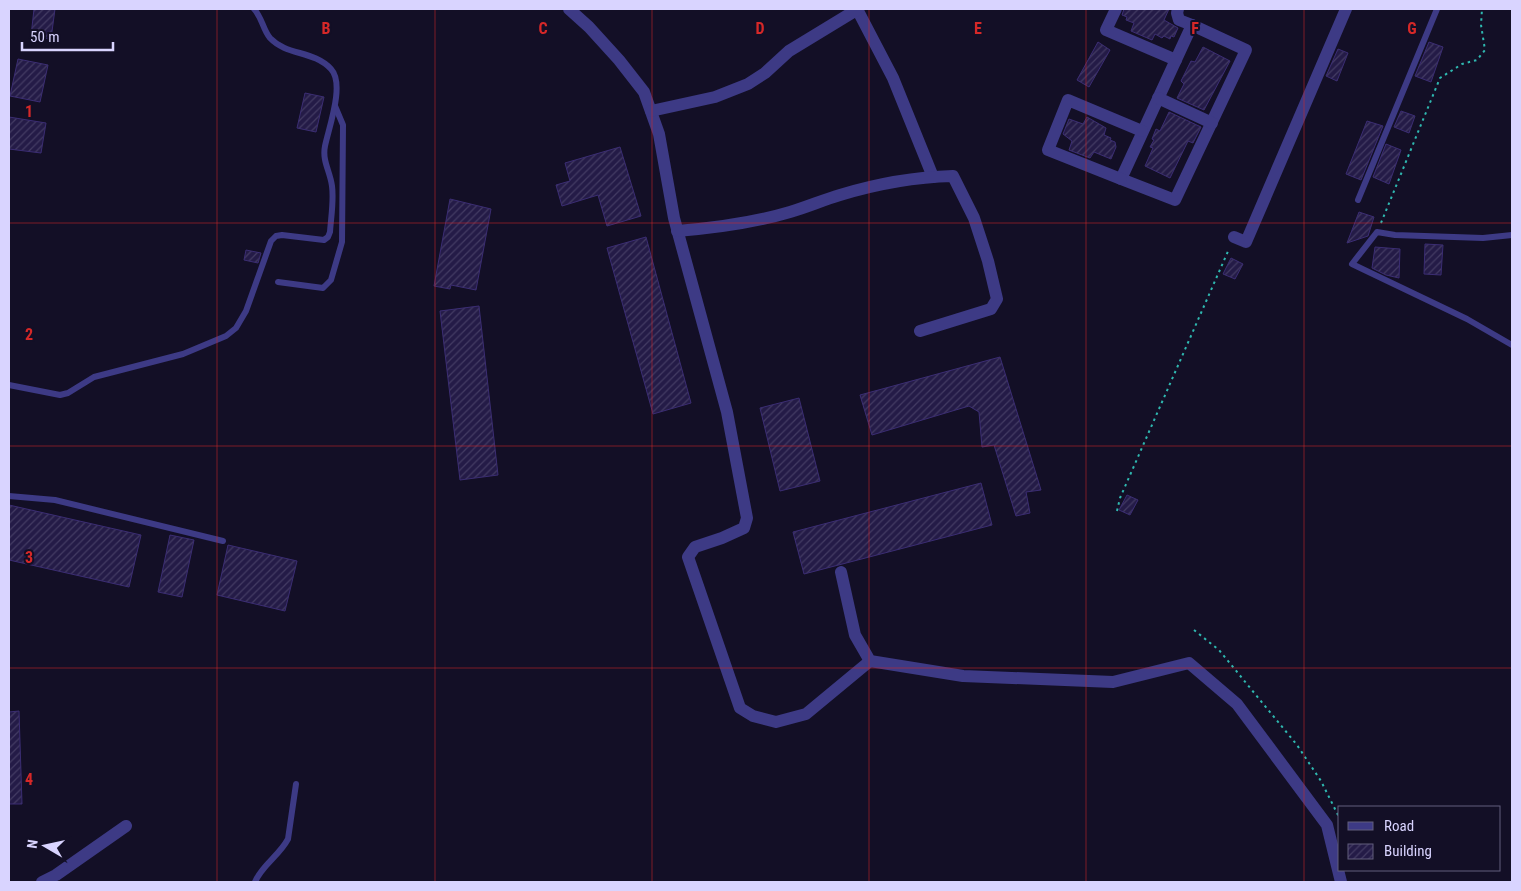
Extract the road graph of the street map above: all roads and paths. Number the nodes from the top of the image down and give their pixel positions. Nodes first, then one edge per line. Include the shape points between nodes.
1 (254, 9) edge
2 (569, 9) edge
3 (858, 9) edge
4 (1116, 9) edge
5 (1178, 9) edge
6 (1346, 9) edge
7 (1437, 9) edge
8 (1482, 9) edge
9 (1192, 25) junction
10 (1176, 60) junction
11 (1158, 98) junction
12 (335, 106) junction
13 (651, 111) junction
14 (1212, 123) junction
15 (1142, 132) junction
16 (933, 176) junction
17 (1121, 180) junction
18 (1358, 200) dead end
19 (677, 231) junction
20 (1377, 232) junction
21 (1512, 235) edge
22 (1234, 237) joint
23 (278, 282) dead end
24 (920, 331) dead end
25 (1512, 345) edge
26 (9, 385) edge
27 (9, 496) edge
28 (1117, 511) dead end
29 (223, 541) dead end
30 (841, 572) dead end
31 (1194, 630) dead end
32 (870, 661) junction
33 (296, 784) dead end
34 (1338, 815) edge
35 (126, 826) dead end
36 (1338, 870) edge
37 (42, 882) edge
38 (254, 882) edge

1 - 12 lane via 270,38 288,50 313,56 332,69 337,80
2 - 13 street via 619,60 644,92
3 - 13 street via 789,51 748,84 715,97
3 - 16 street via 893,78
4 - 10 street via 1106,30
5 - 9 street via 1179,20
6 - 22 street via 1246,242
7 - 18 lane
8 - 20 path via 1485,50 1477,60 1462,64 1440,78
9 - 10 street
9 - 14 street via 1246,50
10 - 11 street
11 - 14 street
11 - 15 street
12 - 23 lane via 343,125 342,242 331,280 322,288
12 - 26 lane via 323,156 332,189 328,237 324,240 276,236 271,241 246,311 236,328 226,336 183,354 94,377 68,393 52,394
13 - 19 street via 659,134
14 - 17 street via 1175,200
15 - 17 street
15 - 17 street via 1068,100 1048,150
16 - 19 street via 841,195 750,222
16 - 24 street via 953,176 974,218 997,299 991,309
19 - 32 street via 727,412 747,518 744,528 695,547 688,557 740,708 753,716 776,722 806,714
20 - 21 lane via 1483,238
20 - 25 lane via 1352,264
22 - 28 path
27 - 29 lane via 55,500
30 - 32 street via 855,635
31 - 34 path via 1219,650 1292,739 1321,781
32 - 36 street via 963,676 1113,682 1188,663 1237,704 1327,824
33 - 38 lane via 288,839
35 - 37 street

